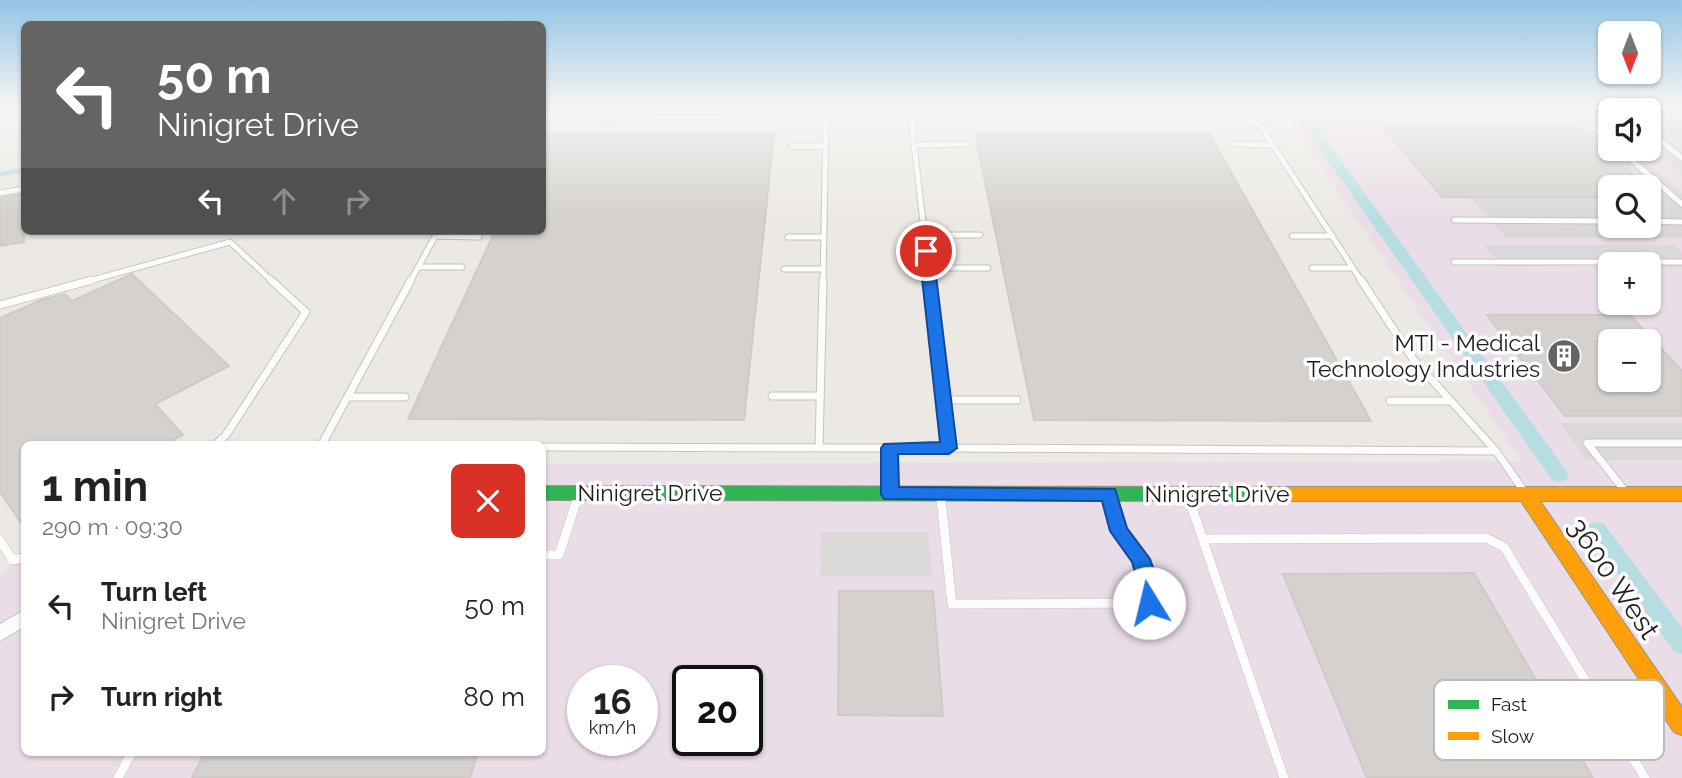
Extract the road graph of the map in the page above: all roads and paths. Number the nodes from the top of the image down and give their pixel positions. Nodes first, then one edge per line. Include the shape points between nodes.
1 (914, 145) edge
2 (1272, 145) edge
3 (1666, 145) edge
4 (792, 146) dead end
5 (825, 146) joint
6 (1682, 158) edge
7 (1633, 161) edge
8 (21, 190) edge
9 (0, 193) edge
10 (1682, 204) edge
11 (1454, 220) dead end
12 (1598, 221) edge
13 (1661, 221) edge
14 (1682, 222) edge
15 (436, 235) edge
16 (451, 235) edge
17 (924, 235) junction
18 (980, 235) dead end
19 (1292, 236) dead end
20 (1333, 236) junction
21 (479, 237) dead end
22 (788, 237) dead end
23 (823, 237) junction
24 (1454, 262) dead end
25 (1682, 262) edge
26 (418, 267) junction
27 (462, 267) dead end
28 (928, 268) junction
29 (988, 268) dead end
30 (1311, 268) dead end
31 (1353, 268) junction
32 (784, 269) dead end
33 (823, 269) junction
34 (0, 305) edge
35 (348, 397) junction
36 (405, 397) dead end
37 (772, 397) dead end
38 (820, 397) junction
39 (943, 400) junction
40 (1017, 400) dead end
41 (1390, 401) dead end
42 (1451, 401) junction
43 (219, 441) edge
44 (324, 441) edge
45 (1682, 443) edge
46 (546, 447) edge
47 (819, 448) junction
48 (890, 448) junction
49 (949, 448) junction
50 (1496, 451) junction
51 (546, 493) edge
52 (579, 494) junction
53 (890, 494) junction
54 (941, 494) junction
55 (1109, 494) junction
56 (1188, 494) junction
57 (1526, 494) junction
58 (1628, 494) junction
59 (1682, 494) edge
60 (1204, 539) junction
61 (0, 540) edge
62 (546, 555) edge
63 (21, 558) edge
64 (21, 620) edge
65 (0, 633) edge
66 (1585, 680) edge
67 (1652, 680) edge
68 (1664, 698) edge
69 (1682, 725) edge
70 (130, 756) edge
71 (1634, 760) edge
72 (118, 778) edge
73 (1284, 778) edge
74 (1645, 778) edge

1 - 17 lane
2 - 20 lane
3 - 6 lane
4 - 5 lane
5 - 23 lane
7 - 10 lane
8 - 9 lane
11 - 12 lane
13 - 14 lane
15 - 26 lane
16 - 21 lane
17 - 18 lane
17 - 28 lane
19 - 20 lane
20 - 31 lane
22 - 23 lane
23 - 33 lane
24 - 25 lane
26 - 27 lane
26 - 35 lane
28 - 29 lane
28 - 39 lane
30 - 31 lane
31 - 42 lane via 1413,359
32 - 33 lane
33 - 38 lane
34 - 43 lane via 229,242 306,312
35 - 36 lane
35 - 44 lane
37 - 38 lane
38 - 47 lane
39 - 40 lane
39 - 49 lane
41 - 42 lane
42 - 50 lane
45 - 58 lane via 1587,443
46 - 47 lane
47 - 48 lane
48 - 49 lane
48 - 53 lane
49 - 50 lane
50 - 57 lane
51 - 52 street, Ninigret Drive
52 - 53 street, Ninigret Drive
52 - 62 lane via 559,555
53 - 54 street, Ninigret Drive
54 - 55 street, Ninigret Drive
54 - 55 lane via 952,604 1149,603 1151,592 1141,559 1119,531
55 - 56 street, Ninigret Drive
56 - 57 street, Ninigret Drive
56 - 60 lane
57 - 58 street, Ninigret Drive
57 - 67 street, 3600 West
58 - 59 street, Ninigret Drive
60 - 66 lane via 1486,538 1504,547
60 - 73 lane
61 - 63 lane via 12,560
64 - 65 street
68 - 69 street, 3600 West
70 - 72 lane
71 - 74 lane

